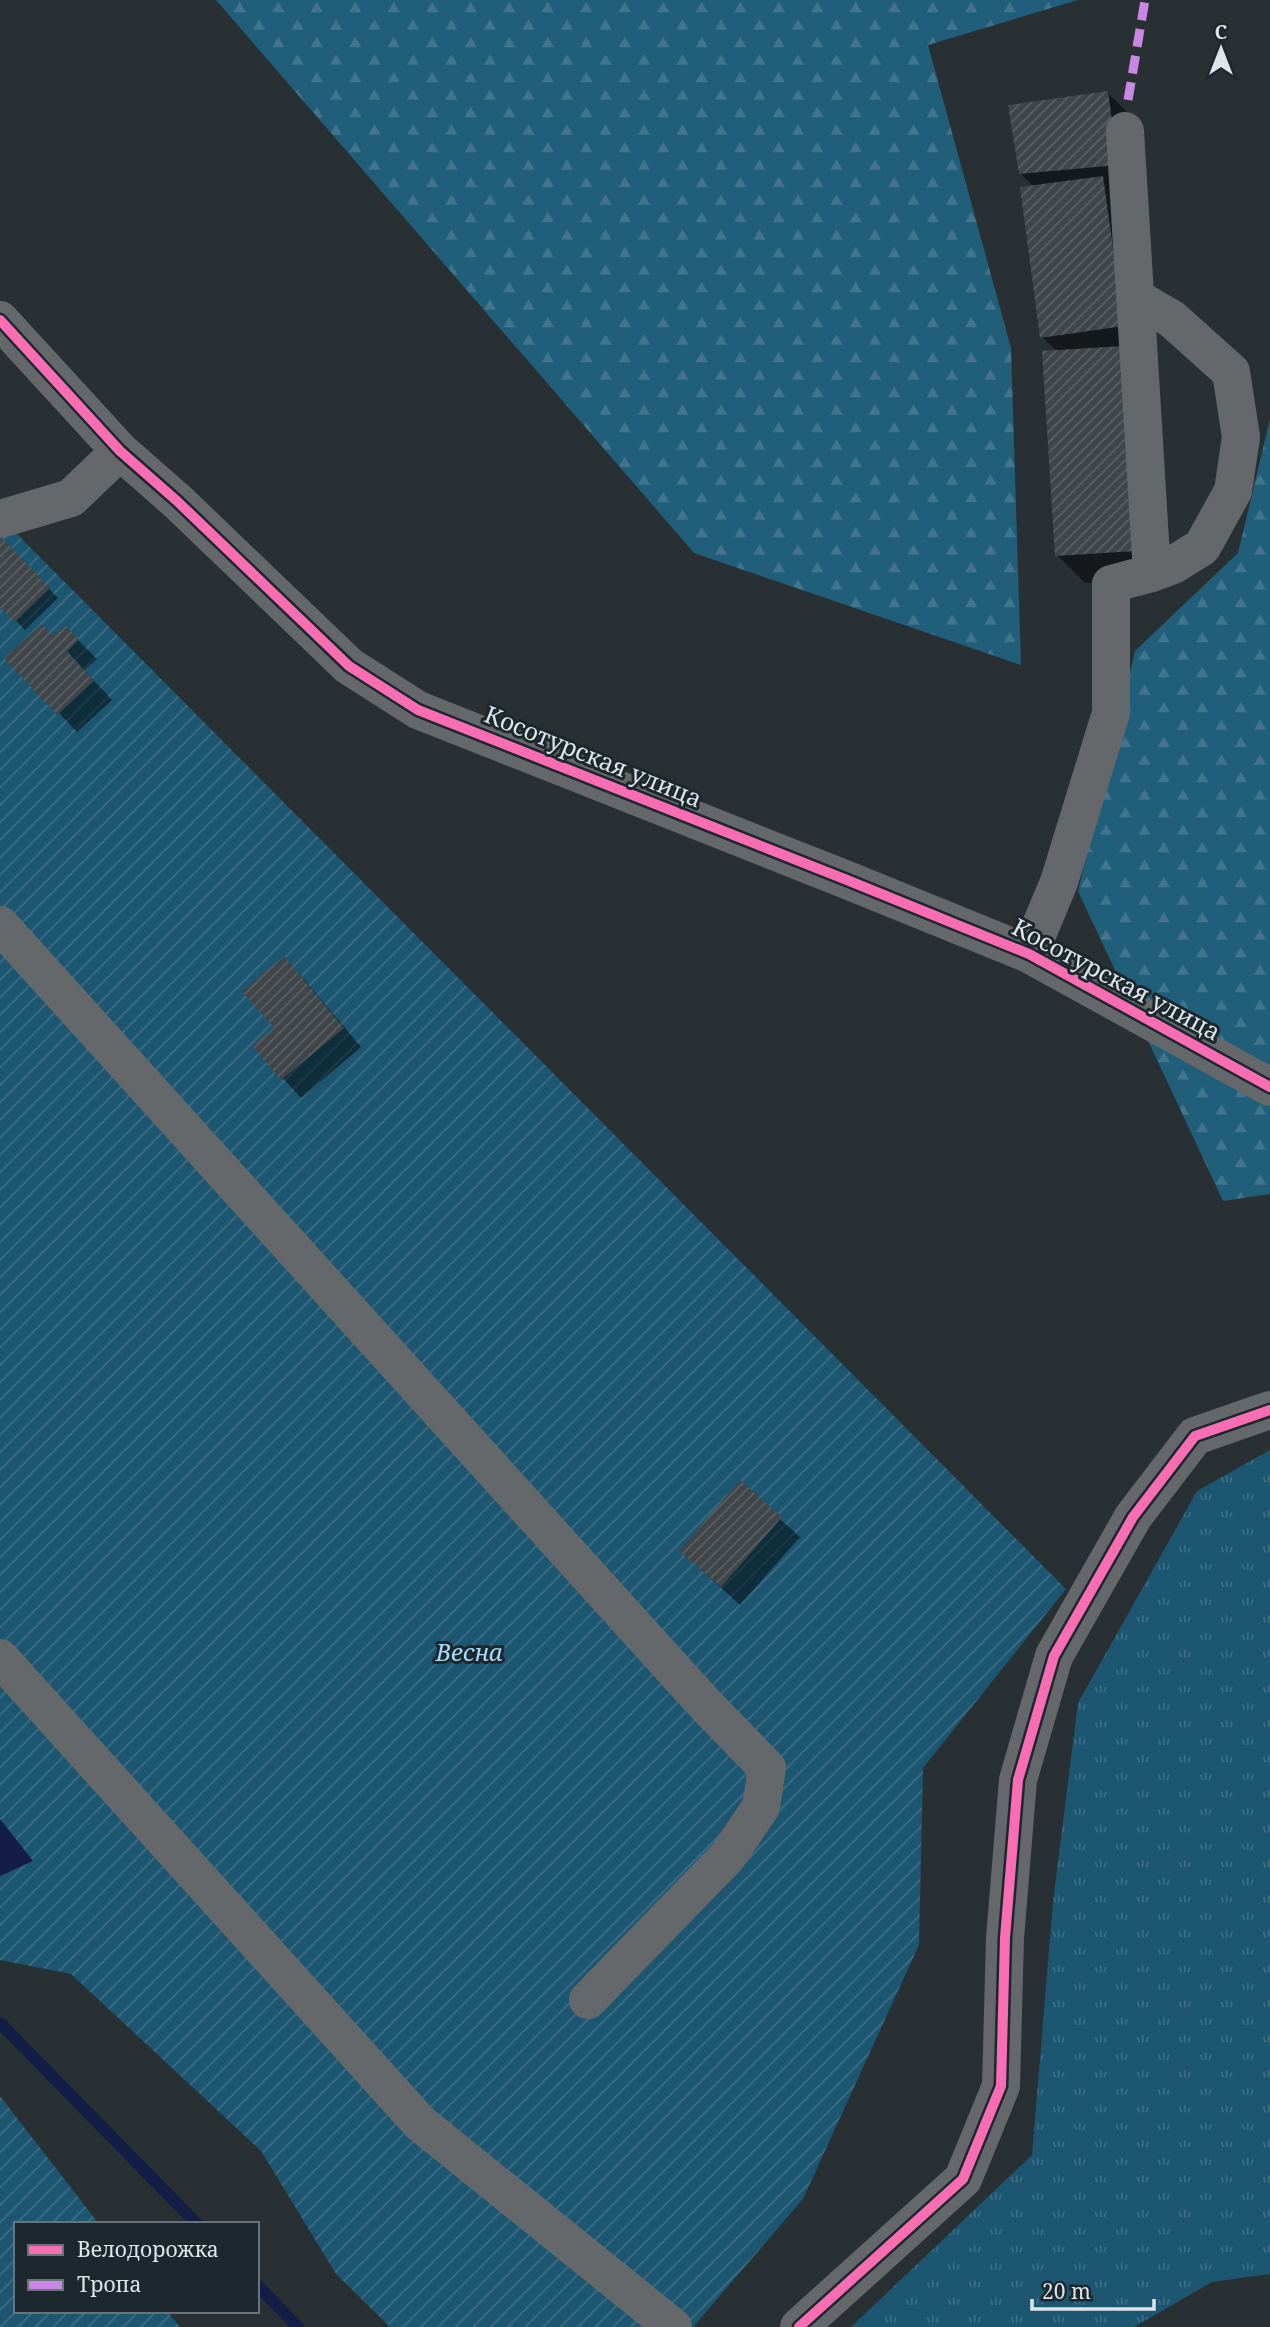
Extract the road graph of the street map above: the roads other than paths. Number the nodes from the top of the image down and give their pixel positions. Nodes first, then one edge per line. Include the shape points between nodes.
1 (1125, 131) dead end
2 (1136, 298) junction
3 (0, 320) edge
4 (120, 451) junction
5 (0, 519) edge
6 (1152, 573) junction
7 (0, 925) edge
8 (1029, 954) junction
9 (1270, 1087) edge
10 (1270, 1409) edge
11 (0, 1658) edge
12 (588, 2000) dead end
13 (673, 2327) edge
14 (799, 2327) edge

1 - 2 street
2 - 6 street
2 - 6 street via 1171,319 1231,372 1241,437 1233,491 1202,547
3 - 4 street, Косотурская улица
4 - 5 street via 71,498
4 - 8 street, Косотурская улица via 349,666 418,710
6 - 8 street via 1111,583 1111,713 1059,882
7 - 12 street via 767,1768 761,1807 727,1857
8 - 9 street, Косотурская улица
10 - 14 street via 1195,1436 1133,1517 1054,1656 1018,1780 1004,1938 1001,2086 963,2179
11 - 13 street via 420,2123

